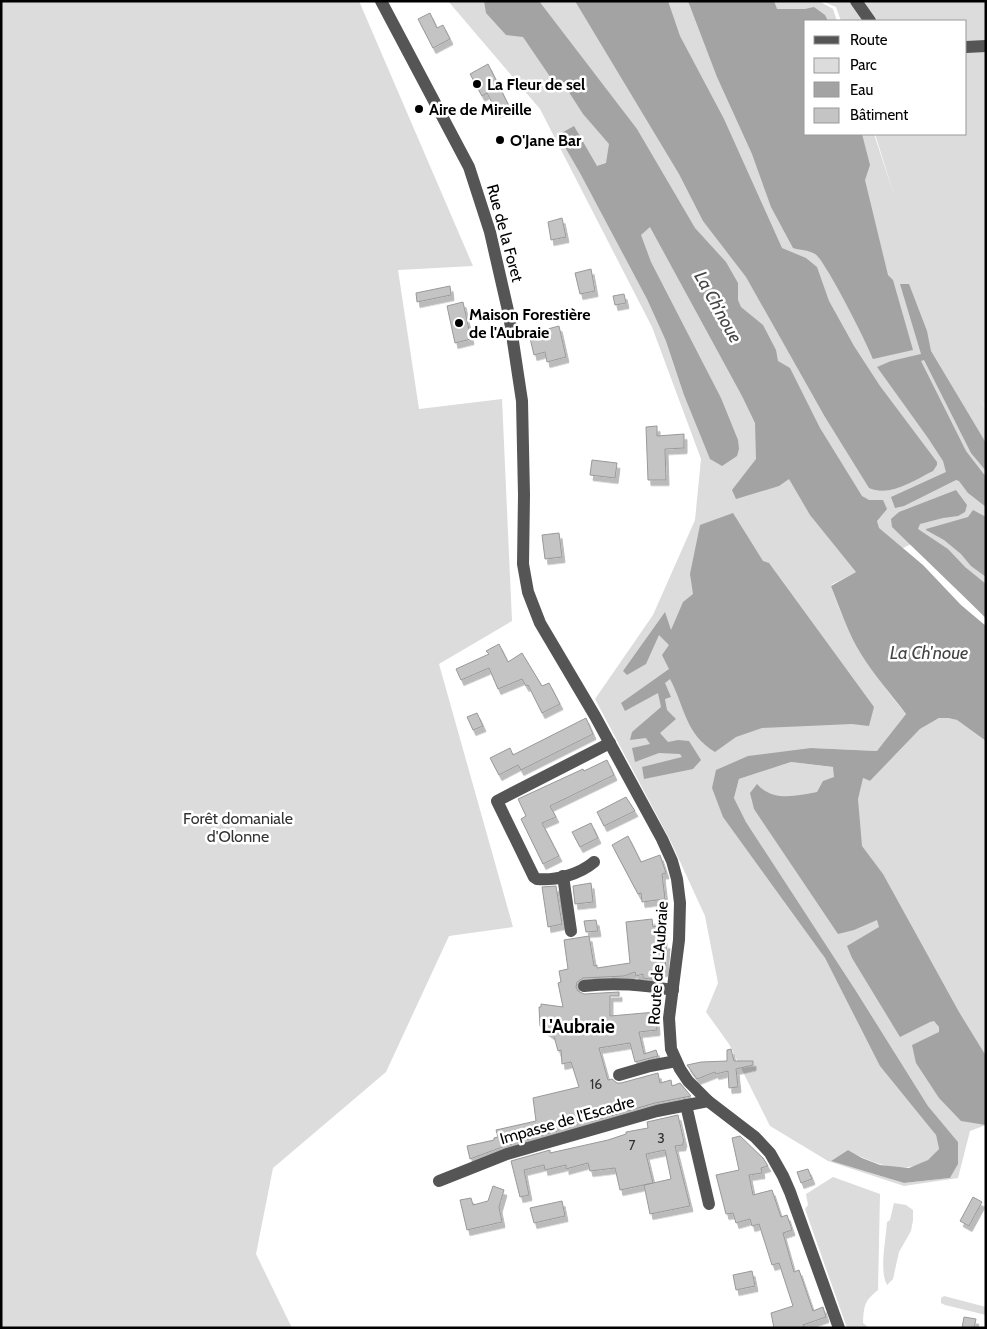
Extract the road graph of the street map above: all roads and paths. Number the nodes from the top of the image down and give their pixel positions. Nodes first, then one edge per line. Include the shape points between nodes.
1 (381, 1) edge
2 (856, 1) edge
3 (869, 20) edge
4 (986, 46) edge
5 (967, 47) edge
6 (596, 716) joint
7 (610, 743) junction
8 (594, 862) dead end
9 (563, 876) junction
10 (571, 932) dead end
11 (584, 986) dead end
12 (673, 990) junction
13 (676, 1062) junction
14 (620, 1075) dead end
15 (708, 1101) junction
16 (686, 1105) junction
17 (439, 1181) dead end
18 (708, 1204) dead end
19 (839, 1328) edge

1 - 6 street, Rue de la Foret via 469,167 490,232 509,315 522,401 522,564 528,592 540,623
2 - 3 street
4 - 5 street
6 - 7 street, Route de L'Aubraie
7 - 9 street via 497,802 534,877 541,880
7 - 12 street, Route de L'Aubraie via 662,839 677,880 680,926
8 - 9 street via 578,873
9 - 10 street
11 - 12 street via 620,983
12 - 13 street, Route de L'Aubraie via 669,1033
13 - 14 street
13 - 15 street, Route de L'Aubraie via 688,1081
15 - 16 street, Impasse de l'Escadre
15 - 19 street, Route de L'Aubraie via 755,1137 777,1164
16 - 17 street, Impasse de l'Escadre via 507,1154
16 - 18 street

